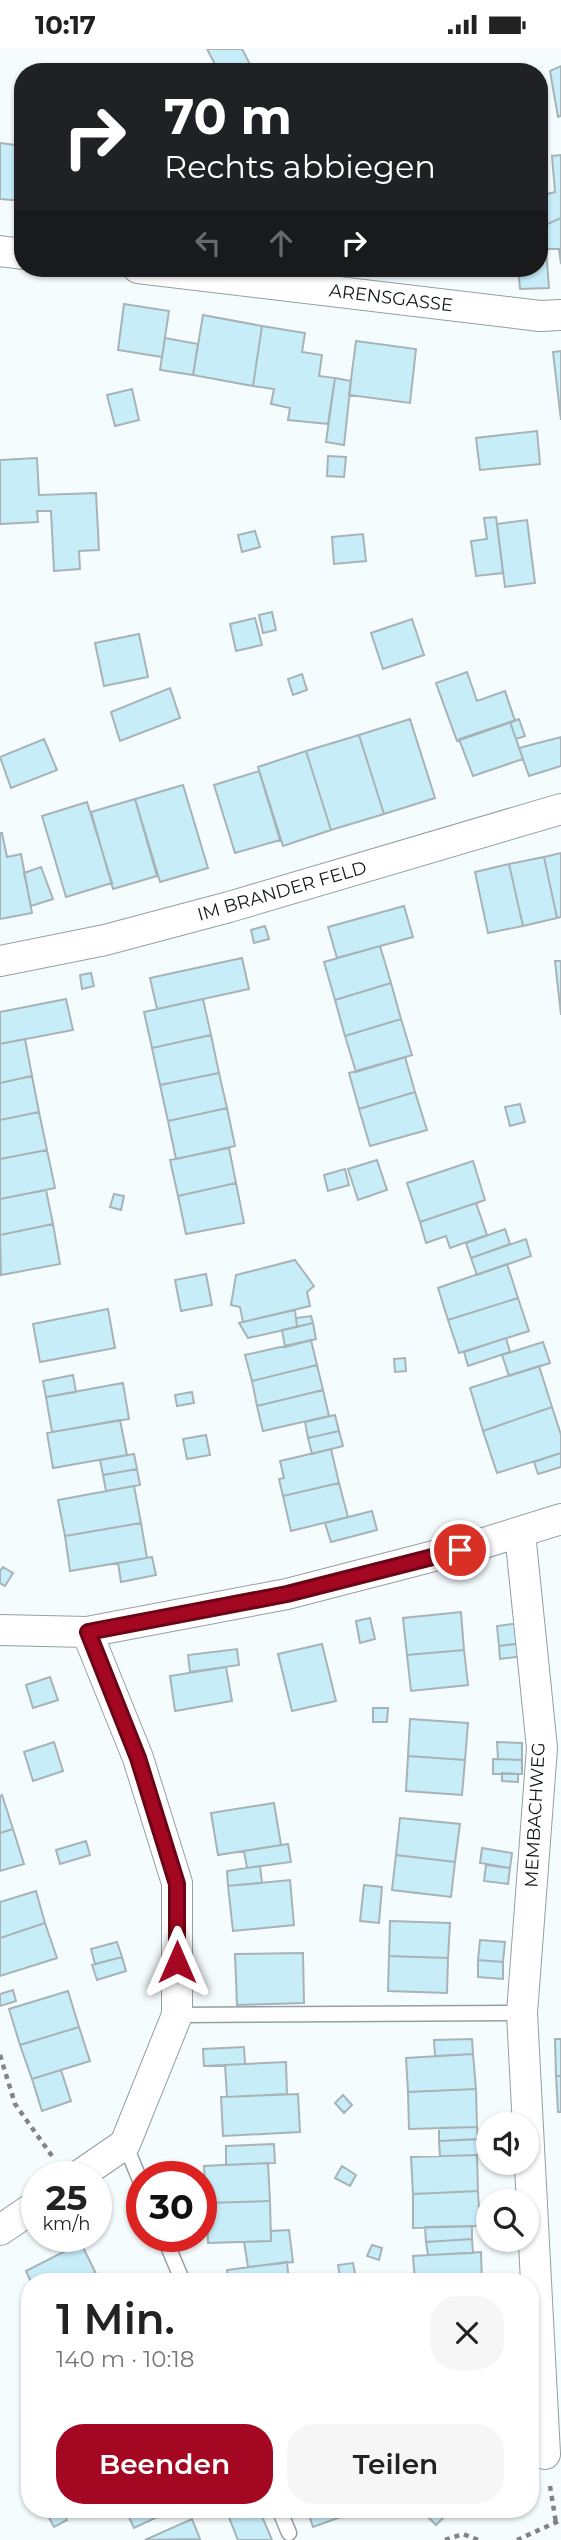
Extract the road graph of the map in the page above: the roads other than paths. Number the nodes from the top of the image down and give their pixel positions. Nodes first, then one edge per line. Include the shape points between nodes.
1 (213, 277) edge
2 (561, 315) edge
3 (561, 809) edge
4 (0, 961) edge
5 (561, 1519) edge
6 (520, 1533) junction
7 (0, 1630) edge
8 (88, 1632) junction
9 (522, 2014) junction
10 (177, 2015) junction
11 (125, 2144) junction
12 (90, 2161) edge
13 (132, 2161) edge
14 (21, 2216) edge
15 (0, 2230) edge
16 (170, 2252) edge
17 (179, 2273) edge
18 (536, 2273) edge
19 (539, 2339) edge
20 (545, 2454) dead end
21 (282, 2518) edge
22 (289, 2533) dead end

1 - 2 street, ARENSGASSE
3 - 4 street, IM BRANDER FELD via 229,907 105,940
5 - 6 street
6 - 8 street via 287,1594
6 - 9 street, MEMBACHWEG via 541,1748
7 - 8 street
8 - 10 street via 138,1758 177,1884
9 - 10 lane
9 - 18 street, MEMBACHWEG
10 - 11 street
11 - 12 street
11 - 13 lane
14 - 15 street
16 - 17 lane
19 - 20 street, MEMBACHWEG
21 - 22 lane

